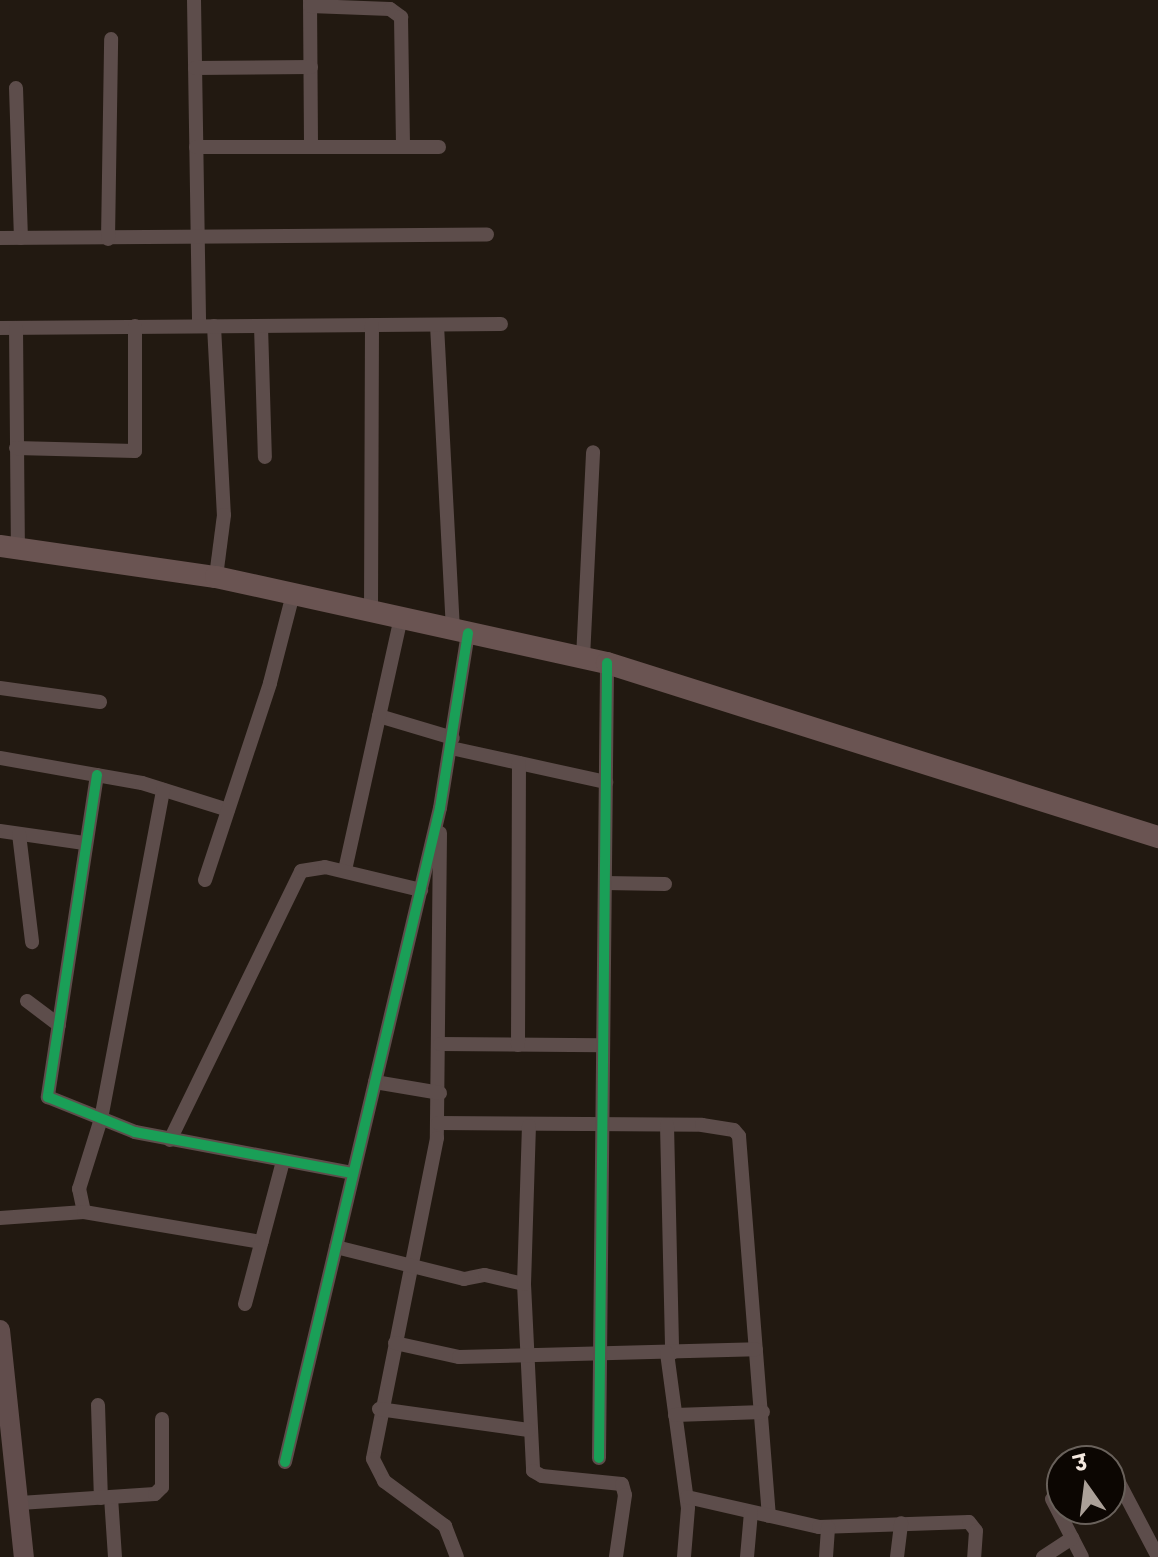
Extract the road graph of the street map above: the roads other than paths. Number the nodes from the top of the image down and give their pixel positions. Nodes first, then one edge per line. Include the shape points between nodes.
1 (194, 0) edge
2 (310, 3) edge
3 (111, 39) dead end
4 (311, 67) junction
5 (195, 68) junction
6 (16, 88) dead end
7 (196, 147) junction
8 (311, 147) junction
9 (403, 147) junction
10 (439, 147) dead end
11 (487, 235) dead end
12 (0, 238) edge
13 (21, 238) junction
14 (108, 239) junction
15 (198, 239) junction
16 (501, 324) dead end
17 (372, 325) junction
18 (437, 325) junction
19 (135, 326) junction
20 (207, 326) junction
21 (261, 326) junction
22 (0, 328) edge
23 (16, 328) junction
24 (16, 448) junction
25 (593, 452) dead end
26 (265, 457) dead end
27 (9, 546) edge
28 (216, 577) junction
29 (293, 594) junction
30 (371, 611) junction
31 (401, 618) junction
32 (461, 631) junction
33 (583, 658) junction
34 (607, 663) junction
35 (0, 688) edge
36 (100, 702) dead end
37 (379, 716) junction
38 (452, 743) junction
39 (0, 758) edge
40 (519, 763) junction
41 (97, 775) junction
42 (606, 782) junction
43 (163, 790) junction
44 (440, 808) junction
45 (228, 810) junction
46 (0, 831) edge
47 (19, 834) junction
48 (1158, 837) edge
49 (84, 843) junction
50 (345, 870) junction
51 (205, 880) dead end
52 (605, 883) junction
53 (665, 884) dead end
54 (421, 890) junction
55 (32, 942) dead end
56 (27, 1001) dead end
57 (59, 1025) junction
58 (440, 1044) junction
59 (518, 1045) junction
60 (603, 1045) junction
61 (375, 1082) junction
62 (440, 1093) junction
63 (101, 1119) junction
64 (438, 1123) junction
65 (602, 1125) junction
66 (667, 1125) junction
67 (529, 1126) junction
68 (170, 1140) junction
69 (283, 1161) junction
70 (353, 1173) junction
71 (84, 1212) junction
72 (0, 1218) edge
73 (261, 1242) junction
74 (336, 1247) junction
75 (413, 1265) junction
76 (524, 1284) junction
77 (245, 1304) dead end
78 (0, 1330) edge
79 (395, 1343) junction
80 (756, 1349) junction
81 (669, 1353) junction
82 (600, 1356) junction
83 (526, 1357) junction
84 (98, 1405) dead end
85 (379, 1409) junction
86 (763, 1412) junction
87 (675, 1415) junction
88 (162, 1419) dead end
89 (529, 1430) junction
90 (599, 1458) dead end
91 (285, 1462) dead end
92 (1126, 1496) edge
93 (687, 1497) junction
94 (106, 1498) junction
95 (20, 1503) junction
96 (751, 1512) junction
97 (769, 1516) junction
98 (901, 1523) junction
99 (1065, 1525) edge
100 (828, 1527) junction
101 (1072, 1538) junction
102 (24, 1557) edge
103 (115, 1557) edge
104 (457, 1557) edge
105 (616, 1557) edge
106 (684, 1557) edge
107 (747, 1557) edge
108 (826, 1557) edge
109 (897, 1557) edge
110 (974, 1557) edge
111 (1043, 1557) edge
112 (1082, 1557) edge
113 (1158, 1557) edge

1 - 5 street
2 - 4 street
2 - 9 street via 390,9 401,17
3 - 14 street
4 - 5 street
4 - 8 street
5 - 7 street
6 - 13 street
7 - 8 street
7 - 15 street
8 - 9 street
9 - 10 street
11 - 15 street
12 - 13 street
13 - 14 street
14 - 15 street
15 - 20 street
16 - 18 street
17 - 18 street
17 - 21 street
17 - 30 street
18 - 32 street
19 - 20 street
19 - 23 street
19 - 24 street via 135,451
20 - 21 street
20 - 28 street via 224,515
21 - 26 street
22 - 23 street
23 - 24 street
24 - 27 street
25 - 33 street
27 - 28 main road
28 - 29 main road
29 - 30 main road
29 - 45 street
30 - 31 main road
31 - 32 main road
31 - 37 street
32 - 33 main road
32 - 38 street
33 - 34 main road
34 - 42 street
34 - 48 main road
35 - 36 street
37 - 38 street
37 - 50 street
38 - 40 street
38 - 44 street
39 - 41 street
40 - 42 street
40 - 59 street
41 - 43 street
41 - 49 street
42 - 52 street
43 - 45 street
43 - 63 street
44 - 54 street
44 - 58 street
45 - 51 street
46 - 47 street
47 - 49 street
47 - 55 street
49 - 57 street
50 - 54 street
50 - 68 street via 312,866 301,871
52 - 53 street
52 - 60 street
54 - 61 street
56 - 57 street
57 - 63 street via 48,1097
58 - 59 street
58 - 62 street
59 - 60 street
60 - 65 street
61 - 62 street
61 - 70 street
62 - 64 street
63 - 68 street
63 - 71 street via 79,1189
64 - 67 street
64 - 75 street via 432,1182
65 - 66 street
65 - 67 street
65 - 82 street
66 - 80 street via 726,1128 739,1136
66 - 81 street
67 - 76 street
68 - 69 street
69 - 70 street
69 - 73 street
70 - 74 street
71 - 72 street
71 - 73 street
73 - 77 street
74 - 75 street
74 - 91 street
75 - 76 street via 464,1279 485,1275
75 - 79 street
76 - 83 street
78 - 95 street
79 - 83 street via 459,1357
79 - 85 street
80 - 81 street
80 - 86 street
81 - 82 street
81 - 87 street
82 - 83 street
82 - 90 street
83 - 89 street
84 - 94 street
85 - 89 street
85 - 104 street via 373,1459 378,1472 445,1526
86 - 87 street
86 - 97 street
87 - 93 street
88 - 94 street via 160,1492
89 - 105 street via 531,1465 537,1474 622,1484
92 - 113 street
93 - 96 street
93 - 106 street
94 - 95 street
94 - 103 street
95 - 102 street
96 - 97 street
96 - 107 street
97 - 100 street
98 - 100 street
98 - 109 street
98 - 110 street via 969,1522 976,1531
99 - 101 street
100 - 108 street
101 - 111 street
101 - 112 street

